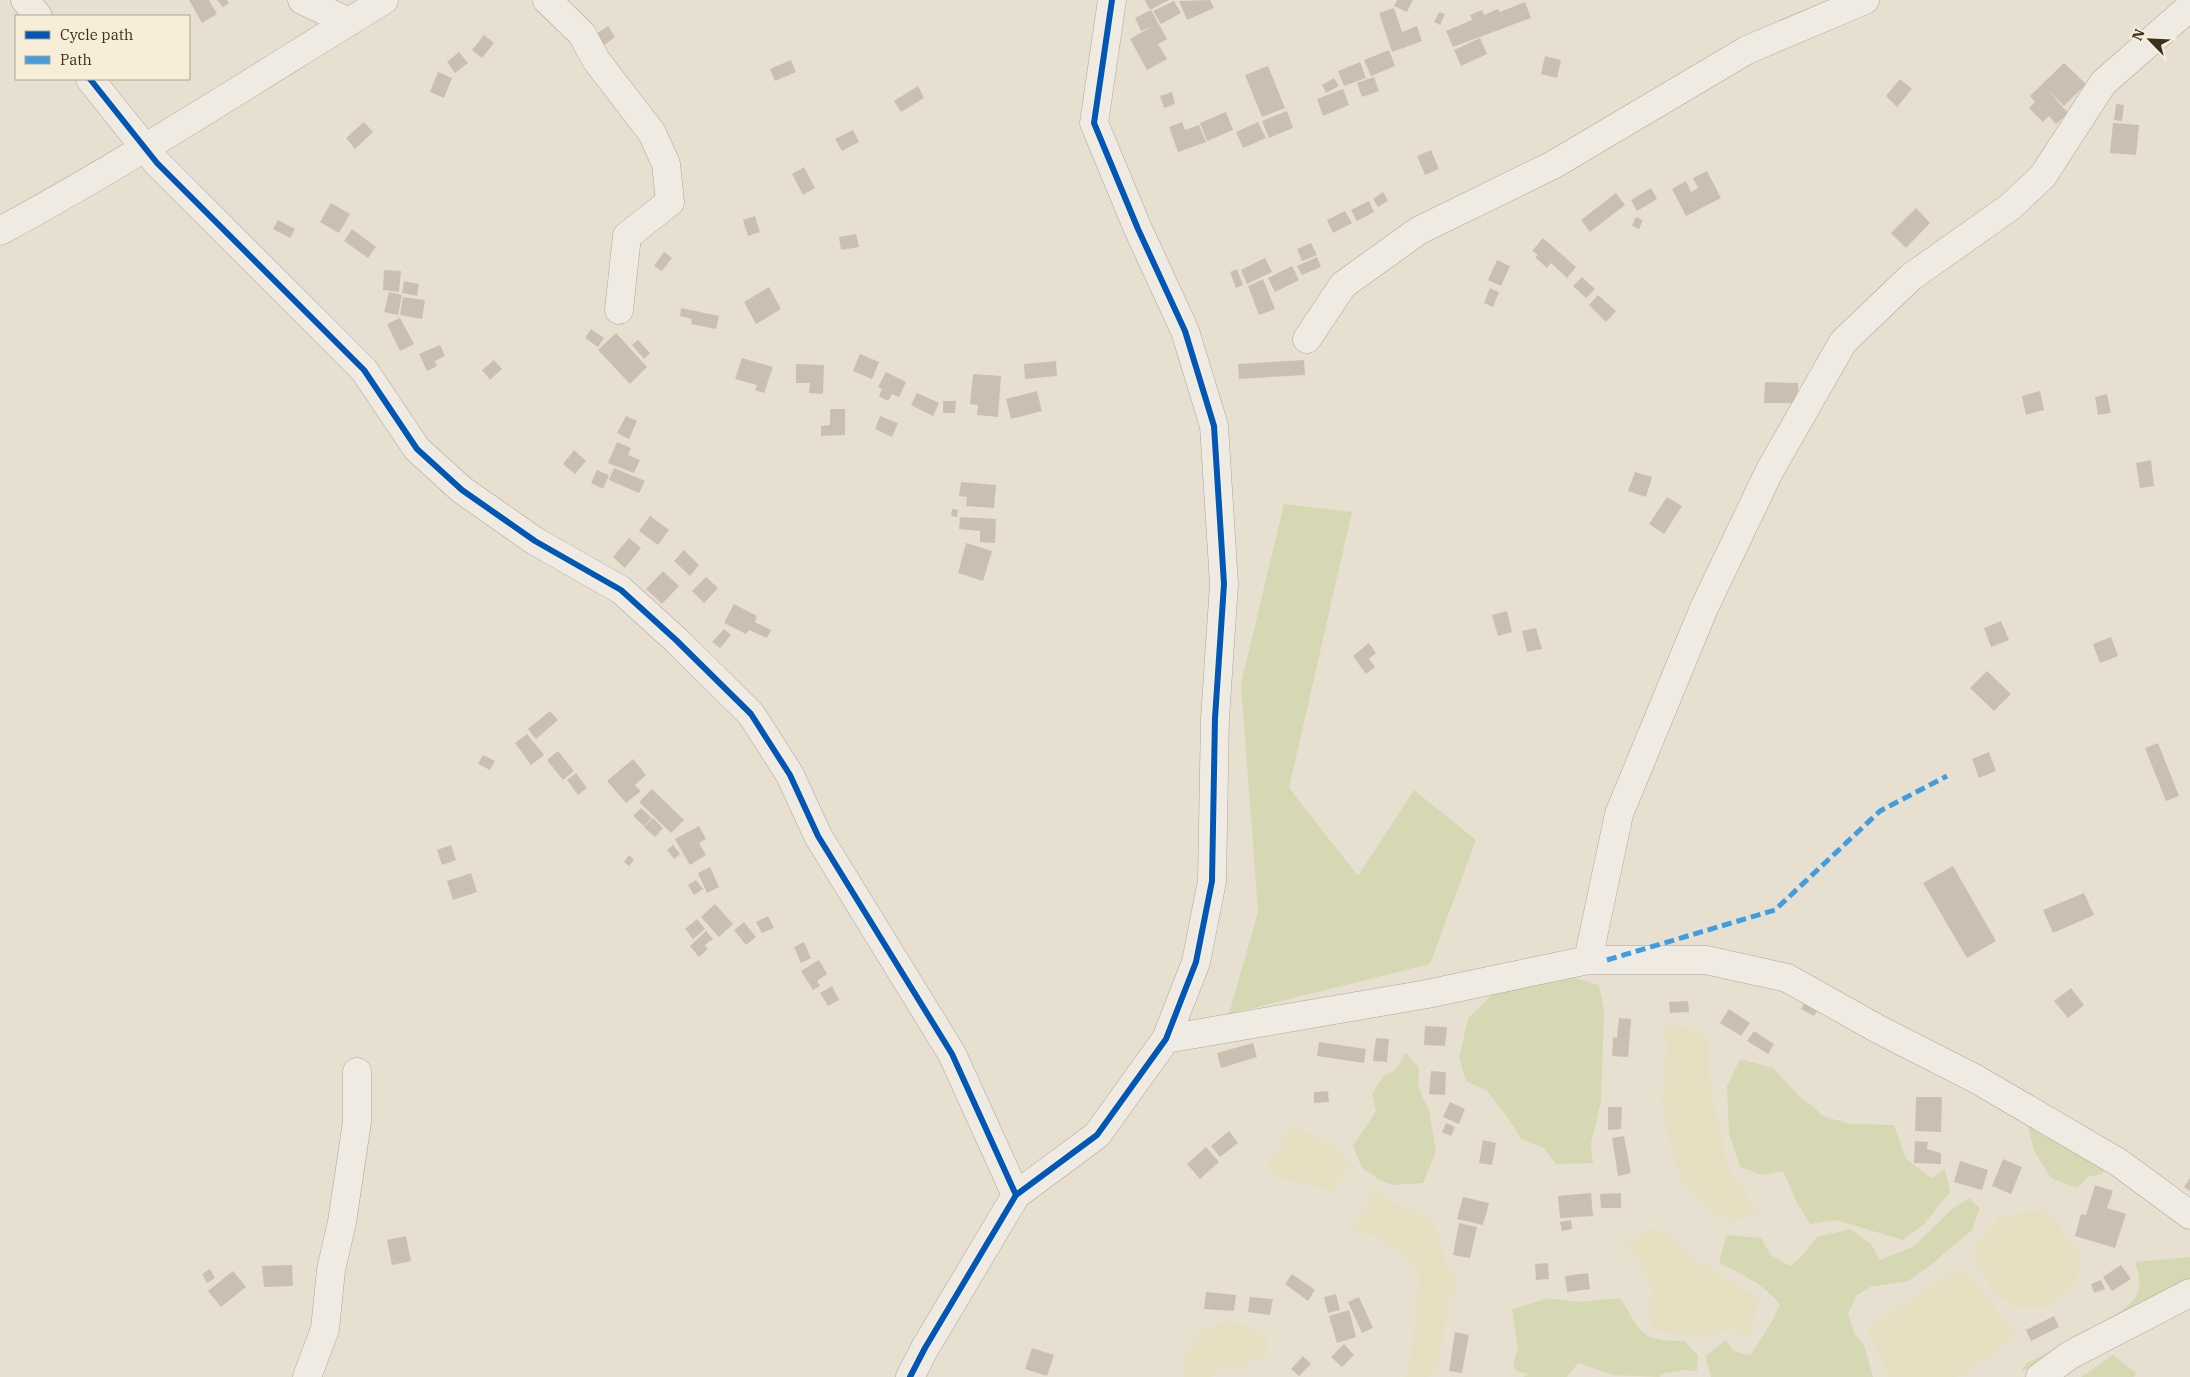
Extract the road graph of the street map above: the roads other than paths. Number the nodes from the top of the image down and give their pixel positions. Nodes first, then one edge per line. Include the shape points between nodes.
1 (25, 0) edge
2 (302, 0) edge
3 (384, 0) edge
4 (547, 0) edge
5 (1112, 0) edge
6 (1864, 0) edge
7 (2190, 7) edge
8 (37, 15) edge
9 (349, 22) junction
10 (91, 80) edge
11 (145, 146) junction
12 (0, 232) edge
13 (619, 310) dead end
14 (1307, 339) dead end
15 (1588, 960) junction
16 (1166, 1039) junction
17 (357, 1072) dead end
18 (1016, 1195) junction
19 (2190, 1215) edge
20 (2190, 1293) edge
21 (307, 1377) edge
22 (910, 1377) edge
23 (2040, 1377) edge

1 - 8 street
2 - 9 street
3 - 9 street
4 - 13 street via 582,34 596,60 652,133 666,164 670,202 627,236
5 - 16 street via 1094,123 1185,331 1214,426 1224,584 1215,718 1212,881 1196,962
6 - 14 street via 1747,50 1552,165 1418,231 1343,285
7 - 15 street via 2103,83 2043,176 2010,207 1911,278 1843,342 1770,470 1704,608 1619,814
9 - 11 street
10 - 11 street
11 - 12 street via 92,182
11 - 18 street via 157,163 364,370 417,449 462,490 535,541 621,590 751,714 790,775 818,836 952,1054
15 - 16 street via 1428,994
15 - 19 street via 1706,960 1787,978 1976,1079 2110,1157
16 - 18 street via 1097,1135
17 - 21 street via 357,1122 325,1329
18 - 22 street
20 - 23 street via 2070,1354

